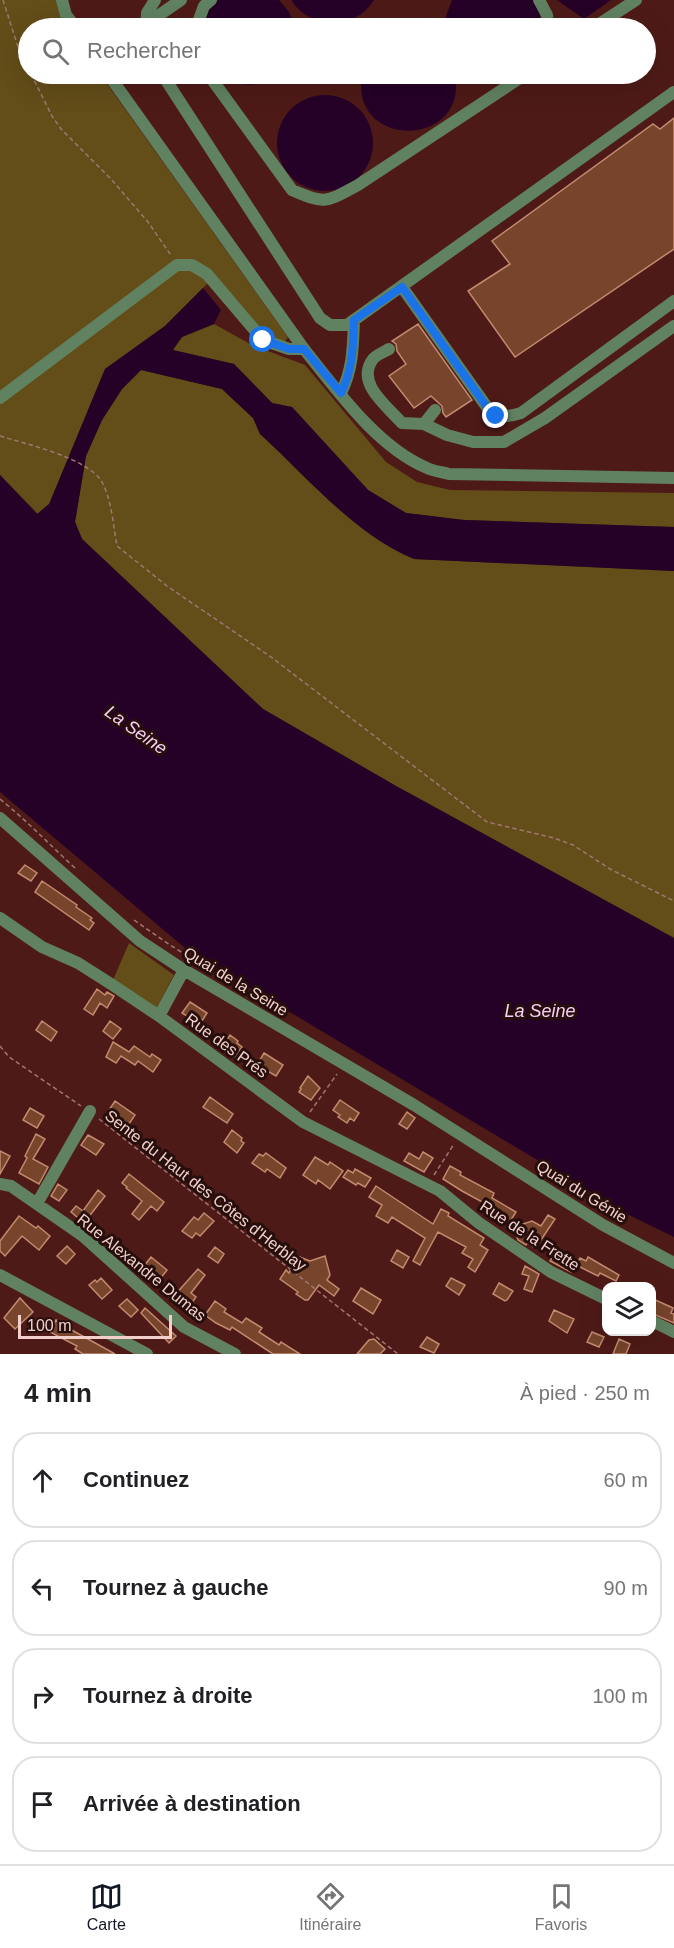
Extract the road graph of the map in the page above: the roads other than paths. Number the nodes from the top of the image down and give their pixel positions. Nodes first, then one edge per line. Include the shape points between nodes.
1 (62, 0) edge
2 (155, 0) edge
3 (181, 0) edge
4 (211, 0) edge
5 (539, 0) edge
6 (636, 0) edge
7 (68, 18) edge
8 (147, 18) edge
9 (157, 18) edge
10 (200, 18) edge
11 (547, 18) edge
12 (608, 18) edge
13 (115, 84) edge
14 (168, 84) edge
15 (215, 84) edge
16 (511, 84) edge
17 (674, 92) edge
18 (402, 287) junction
19 (674, 301) edge
20 (354, 320) junction
21 (674, 326) edge
22 (304, 349) junction
23 (389, 349) dead end
24 (341, 393) junction
25 (0, 398) edge
26 (435, 410) dead end
27 (424, 424) junction
28 (674, 478) edge
29 (0, 818) edge
30 (0, 918) edge
31 (184, 970) junction
32 (159, 1016) junction
33 (90, 1112) road end
34 (476, 1144) joint
35 (0, 1184) edge
36 (440, 1191) joint
37 (39, 1200) dead end
38 (674, 1263) edge
39 (0, 1275) edge
40 (602, 1297) edge
41 (656, 1323) edge
42 (674, 1332) edge
43 (147, 1354) edge
44 (235, 1354) edge

1 - 7 street
2 - 8 street
3 - 9 street
4 - 10 street
5 - 11 street
6 - 12 street
13 - 22 street
14 - 20 street via 320,318 330,325 347,325
15 - 16 street via 292,190 313,199 330,200
17 - 18 street
18 - 19 street via 489,410 496,416 510,417 521,413
18 - 20 street
20 - 24 street via 352,361
21 - 27 street via 545,418 504,442 473,442
22 - 24 street
22 - 25 street via 289,349 263,340 207,274 192,265 177,265
23 - 27 street via 373,358 367,373 369,386 402,423
24 - 28 street via 388,444 428,469 449,474
26 - 27 street
29 - 31 street, Quai de la Seine via 140,941
30 - 32 street, Rue des Prés
31 - 32 street
31 - 34 street, Quai de la Seine
32 - 36 street, Rue des Prés via 303,1122
33 - 37 street
34 - 38 street, Quai du Génie via 603,1225
35 - 44 street, Rue Alexandre Dumas via 11,1186 83,1236 184,1327
36 - 40 street, Rue de la Frette via 551,1272
39 - 43 street
41 - 42 street

